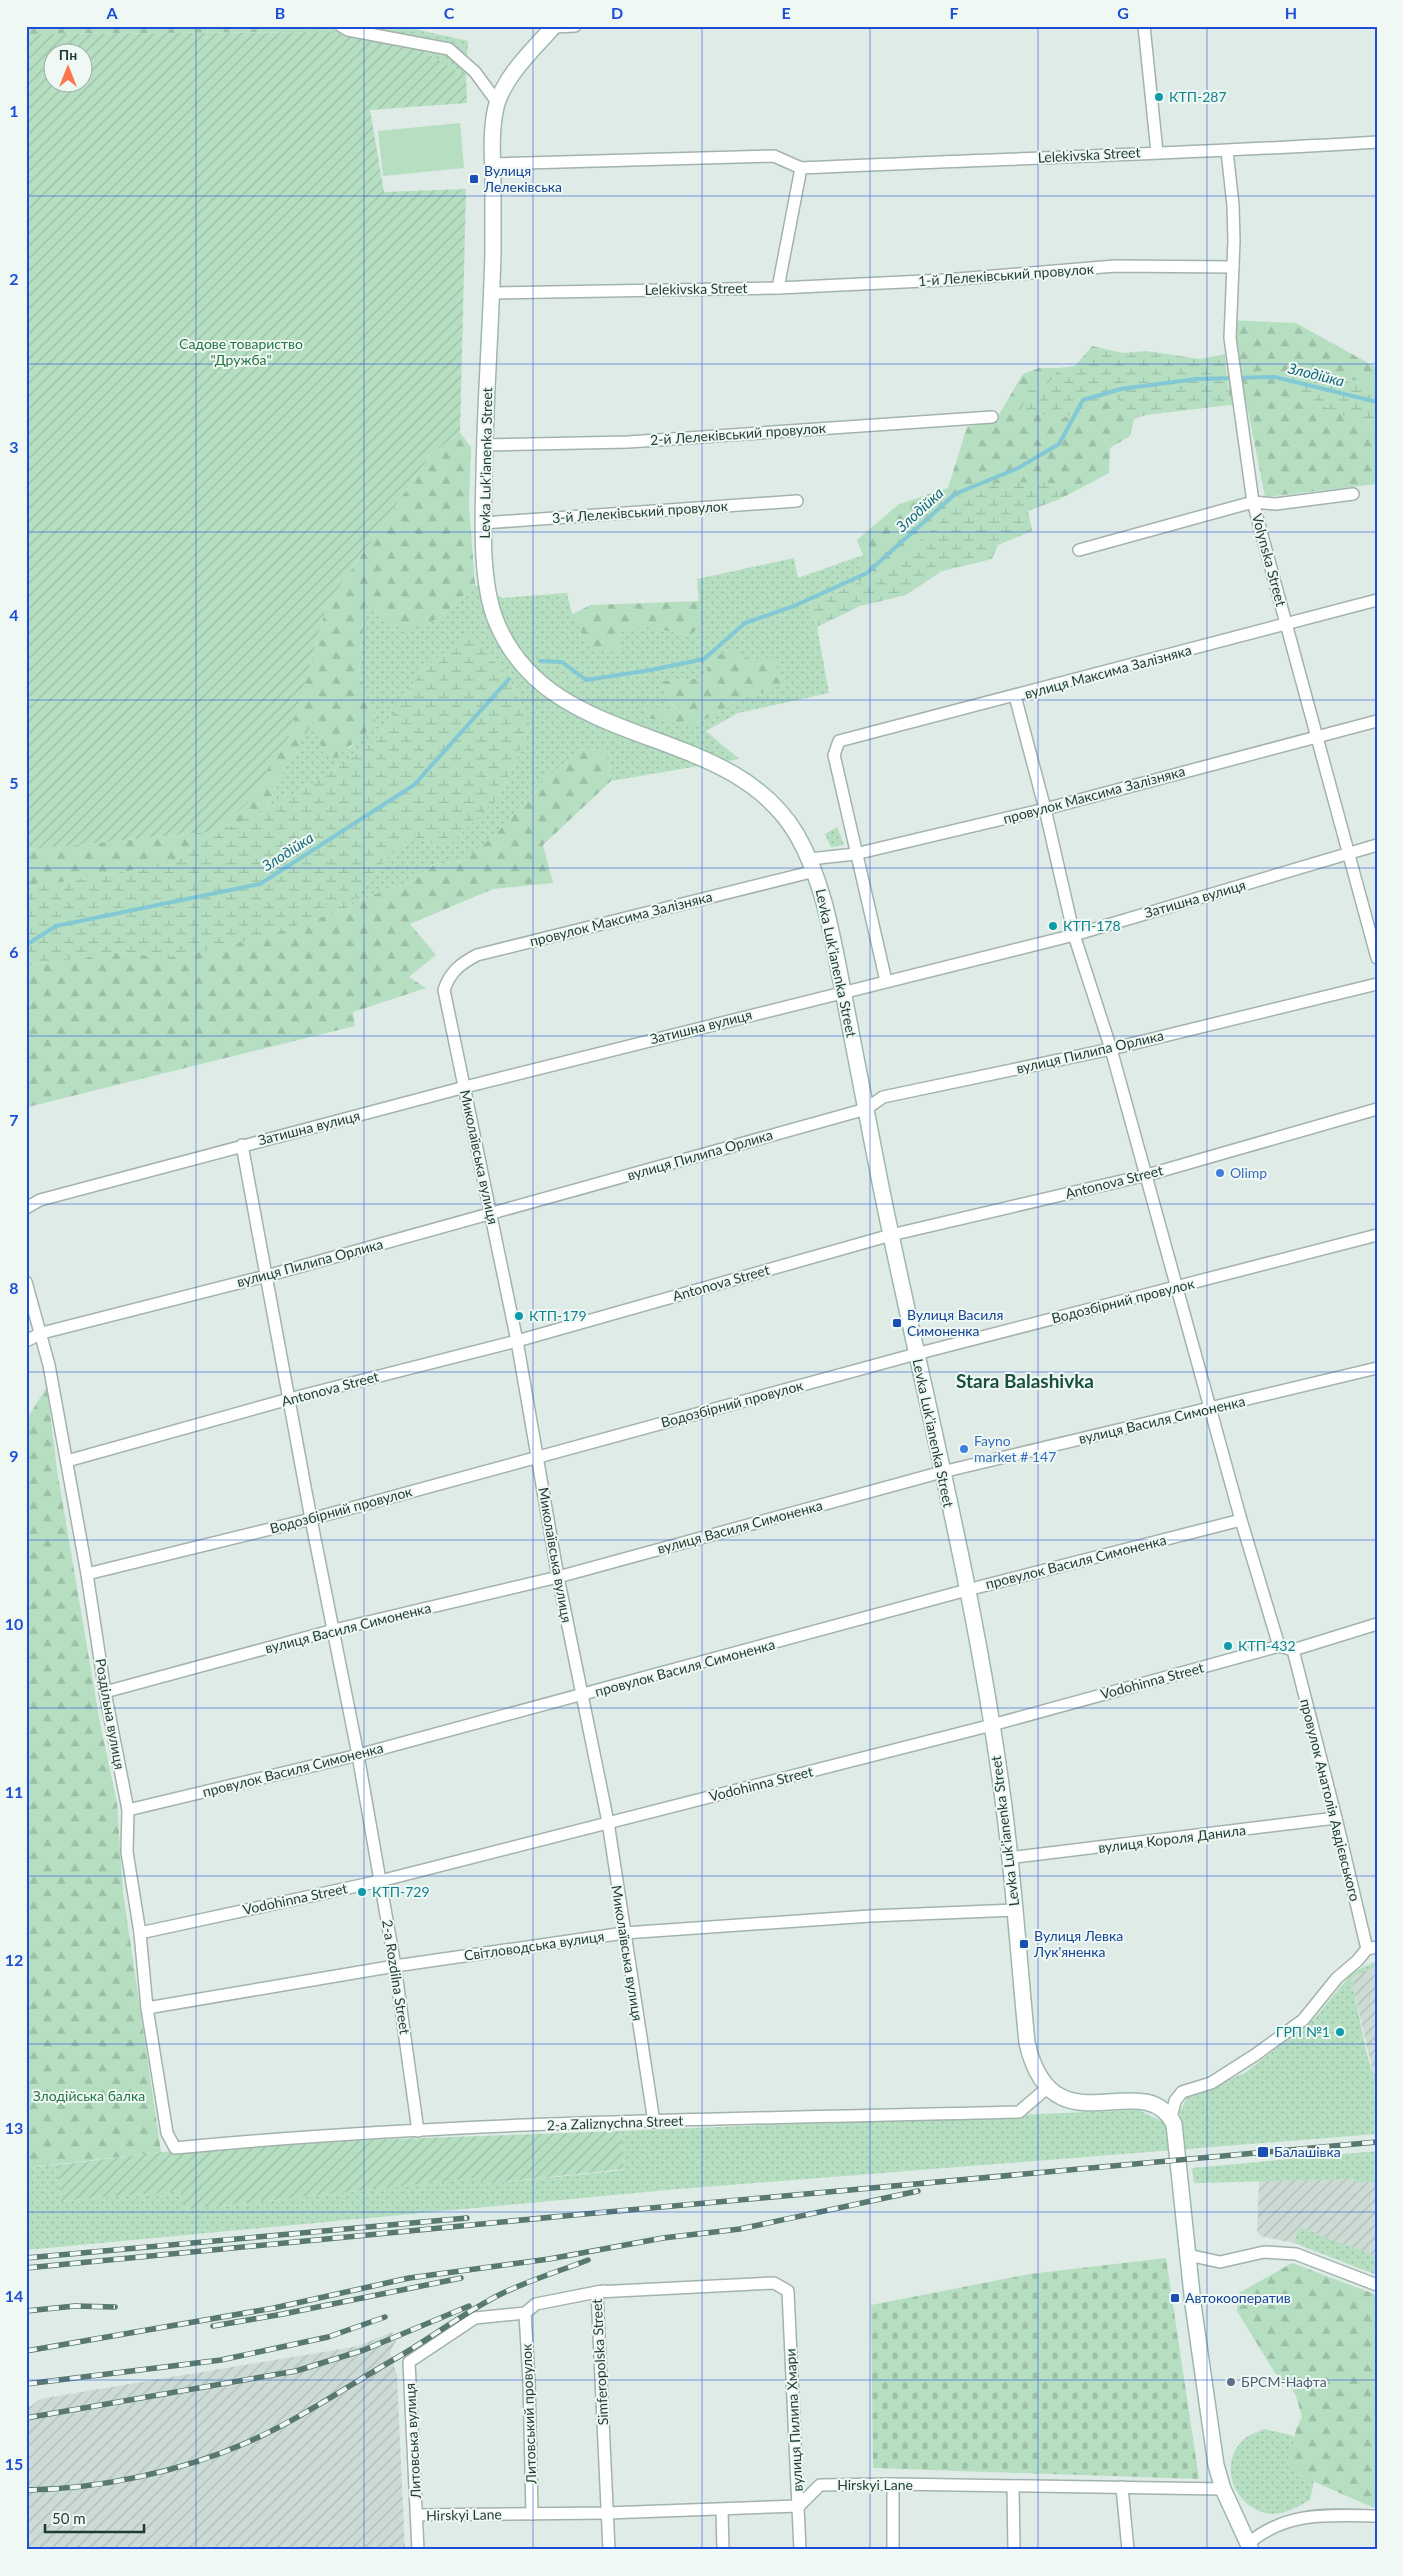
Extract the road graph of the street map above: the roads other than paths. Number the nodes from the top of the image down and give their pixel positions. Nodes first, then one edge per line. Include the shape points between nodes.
1 (341, 26) edge
2 (575, 26) edge
3 (1144, 26) edge
4 (554, 27) edge
5 (497, 102) junction
6 (1377, 142) edge
7 (1227, 151) junction
8 (1157, 152) junction
9 (493, 164) junction
10 (801, 168) junction
11 (1233, 267) junction
12 (778, 288) junction
13 (491, 293) junction
14 (992, 417) dead end
15 (484, 445) junction
16 (1353, 494) dead end
17 (797, 501) dead end
18 (1253, 502) junction
19 (482, 523) junction
20 (1079, 550) dead end
21 (1377, 600) edge
22 (1286, 624) junction
23 (1015, 696) junction
24 (1377, 721) edge
25 (1317, 736) junction
26 (1045, 809) junction
27 (1377, 845) edge
28 (1349, 853) junction
29 (855, 854) junction
30 (812, 865) junction
31 (1074, 934) junction
32 (1377, 958) edge
33 (886, 981) junction
34 (1377, 984) edge
35 (444, 990) joint
36 (843, 991) junction
37 (1111, 1049) junction
38 (465, 1088) junction
39 (866, 1109) junction
40 (1377, 1109) edge
41 (242, 1145) junction
42 (1146, 1175) junction
43 (26, 1208) edge
44 (491, 1213) junction
45 (891, 1235) junction
46 (1377, 1235) edge
47 (266, 1276) junction
48 (26, 1282) edge
49 (1178, 1288) junction
50 (42, 1333) junction
51 (517, 1340) junction
52 (26, 1341) edge
53 (916, 1354) junction
54 (1377, 1368) edge
55 (290, 1399) junction
56 (1211, 1408) junction
57 (538, 1456) junction
58 (67, 1461) junction
59 (942, 1472) junction
60 (311, 1519) junction
61 (1241, 1520) junction
62 (87, 1574) junction
63 (558, 1577) junction
64 (967, 1590) junction
65 (1377, 1624) edge
66 (334, 1630) junction
67 (1279, 1646) junction
68 (1293, 1650) junction
69 (105, 1692) junction
70 (582, 1696) junction
71 (992, 1725) junction
72 (358, 1755) junction
73 (128, 1810) junction
74 (1336, 1818) junction
75 (608, 1822) junction
76 (1008, 1858) junction
77 (380, 1881) junction
78 (1015, 1910) junction
79 (140, 1933) junction
80 (624, 1933) junction
81 (1372, 1948) edge
82 (395, 1966) junction
83 (147, 2008) junction
84 (1047, 2088) junction
85 (1171, 2118) junction
86 (654, 2122) junction
87 (418, 2132) junction
88 (175, 2148) joint
89 (1188, 2255) junction
90 (1377, 2284) edge
91 (597, 2292) junction
92 (524, 2313) junction
93 (893, 2484) junction
94 (1013, 2486) junction
95 (1122, 2487) junction
96 (1223, 2489) junction
97 (798, 2506) junction
98 (722, 2510) junction
99 (607, 2513) junction
100 (532, 2514) junction
101 (417, 2516) junction
102 (1377, 2516) edge
103 (1250, 2547) edge
104 (418, 2550) edge
105 (608, 2550) edge
106 (723, 2550) edge
107 (800, 2550) edge
108 (893, 2550) edge
109 (1014, 2550) edge
110 (1128, 2550) edge

1 - 5 street via 448,49 475,72
2 - 4 street
3 - 8 street
4 - 5 street, Levka Lukʼianenka Street via 505,84
5 - 9 street, Levka Lukʼianenka Street via 492,126
6 - 7 street, Lelekivska Street
7 - 8 street, Lelekivska Street
7 - 11 street, Volynska Street via 1233,205
8 - 10 street, Lelekivska Street
9 - 10 street, Lelekivska Street via 774,156
9 - 13 street, Levka Lukʼianenka Street
10 - 12 street
11 - 12 street, 1-й Лелеківський провулок via 1115,266 946,280
11 - 18 street, Volynska Street via 1230,338
12 - 13 street, Lelekivska Street
13 - 15 street, Levka Lukʼianenka Street
14 - 15 street, 2-й Лелеківський провулок via 628,442
15 - 19 street, Levka Lukʼianenka Street
16 - 18 street via 1276,504
17 - 19 street, 3-й Лелеківський провулок
18 - 20 street
18 - 22 street, Volynska Street
19 - 30 street, Levka Lukʼianenka Street via 489,594 496,622 512,650 542,685 588,714 725,768 774,804 793,829
21 - 22 street, вулиця Максима Залізняка
22 - 23 street, вулиця Максима Залізняка
22 - 25 street, Volynska Street
23 - 26 street
23 - 29 street, вулиця Максима Залізняка via 839,741 834,755
24 - 25 street, провулок Максима Залізняка
25 - 26 street, провулок Максима Залізняка
25 - 28 street, Volynska Street
26 - 29 street, провулок Максима Залізняка
26 - 31 street
27 - 28 street, Затишна вулиця
28 - 31 street, Затишна вулиця
28 - 32 street, Volynska Street
29 - 30 street, провулок Максима Залізняка
29 - 33 street
30 - 35 street, провулок Максима Залізняка via 476,955 449,975
30 - 36 street, Levka Lukʼianenka Street via 831,930
31 - 33 street, Затишна вулиця
31 - 37 street
33 - 36 street, Затишна вулиця
34 - 37 street, вулиця Пилипа Орлика
35 - 38 street, Миколаївська вулиця
36 - 38 street, Затишна вулиця
36 - 39 street, Levka Lukʼianenka Street
37 - 39 street, вулиця Пилипа Орлика via 883,1097
37 - 42 street
38 - 41 street, Затишна вулиця
38 - 44 street, Миколаївська вулиця
39 - 44 street, вулиця Пилипа Орлика
39 - 45 street, Levka Lukʼianenka Street
40 - 42 street, Antonova Street
41 - 43 street, Затишна вулиця via 40,1200
41 - 47 street, 2-a Rozdilna Street
42 - 45 street, Antonova Street
42 - 49 street
44 - 47 street, вулиця Пилипа Орлика
44 - 51 street, Миколаївська вулиця
45 - 51 street, Antonova Street
45 - 53 street, Levka Lukʼianenka Street
46 - 49 street, Водозбірний провулок
47 - 50 street, вулиця Пилипа Орлика
47 - 55 street, 2-a Rozdilna Street
48 - 50 street, Роздільна вулиця
49 - 53 street, Водозбірний провулок
49 - 56 street
50 - 52 street, вулиця Пилипа Орлика
50 - 58 street, Роздільна вулиця
51 - 55 street, Antonova Street
51 - 57 street, Миколаївська вулиця
53 - 57 street, Водозбірний провулок
53 - 59 street, Levka Lukʼianenka Street
54 - 56 street, вулиця Василя Симоненка
55 - 58 street, Antonova Street
55 - 60 street, 2-a Rozdilna Street
56 - 59 street, вулиця Василя Симоненка
56 - 61 street
57 - 60 street, Водозбірний провулок
57 - 63 street, Миколаївська вулиця
58 - 62 street, Роздільна вулиця
59 - 63 street, вулиця Василя Симоненка
59 - 64 street, Levka Lukʼianenka Street
60 - 62 street, Водозбірний провулок
60 - 66 street, 2-a Rozdilna Street
61 - 64 street, провулок Василя Симоненка
61 - 67 street
62 - 69 street, Роздільна вулиця
63 - 66 street, вулиця Василя Симоненка
63 - 70 street, Миколаївська вулиця
64 - 70 street, провулок Василя Симоненка
64 - 71 street, Levka Lukʼianenka Street
65 - 68 street
66 - 69 street, вулиця Василя Симоненка
66 - 72 street, 2-a Rozdilna Street
67 - 68 street
67 - 71 street, Vodohinna Street
68 - 74 street, провулок Анатолія Авдієвського
69 - 73 street, Роздільна вулиця
70 - 72 street, провулок Василя Симоненка
70 - 75 street, Миколаївська вулиця
71 - 75 street, Vodohinna Street
71 - 76 street, Levka Lukʼianenka Street
72 - 73 street, провулок Василя Симоненка
72 - 77 street, 2-a Rozdilna Street
73 - 79 street, Роздільна вулиця via 127,1852
74 - 76 street, вулиця Короля Данила
74 - 81 street, провулок Анатолія Авдієвського
75 - 77 street, Vodohinna Street
75 - 80 street, Миколаївська вулиця
76 - 78 street, Levka Lukʼianenka Street
77 - 79 street, Vodohinna Street
77 - 82 street, 2-a Rozdilna Street
78 - 80 street, Світловодська вулиця via 870,1916
78 - 84 street, Levka Lukʼianenka Street via 1027,2043 1037,2074
79 - 83 street, Роздільна вулиця
80 - 82 street, Світловодська вулиця
80 - 86 street, Миколаївська вулиця
81 - 85 street via 1337,1978 1303,2020 1211,2083 1182,2092 1174,2101
82 - 83 street, Світловодська вулиця
82 - 87 street, 2-a Rozdilna Street
83 - 88 street, Роздільна вулиця via 167,2133
84 - 85 street via 1076,2103 1145,2102
84 - 86 street, 2-a Zaliznychna Street via 1019,2112
85 - 89 street via 1177,2138
86 - 87 street, 2-a Zaliznychna Street
87 - 88 street, 2-a Zaliznychna Street via 295,2136
89 - 90 street via 1220,2262 1264,2252 1296,2254
89 - 96 street via 1209,2423
91 - 92 street via 536,2304
91 - 97 street, вулиця Пилипа Хмари via 774,2284 788,2291
91 - 99 street, Simferopolska Street
92 - 100 street, Литовський провулок
92 - 101 street, Литовська вулиця via 475,2318 409,2362
93 - 94 street, Hirskyi Lane
93 - 97 street, Hirskyi Lane via 820,2485
93 - 108 street
94 - 95 street, Hirskyi Lane
94 - 109 street
95 - 96 street, Hirskyi Lane
95 - 110 street
96 - 103 street
97 - 98 street, Hirskyi Lane
97 - 107 street, вулиця Пилипа Хмари
98 - 99 street, Hirskyi Lane
98 - 106 street
99 - 100 street, Hirskyi Lane
99 - 105 street, Simferopolska Street
100 - 101 street, Hirskyi Lane
101 - 104 street, Литовська вулиця
102 - 103 street via 1328,2515 1288,2520 1262,2532

